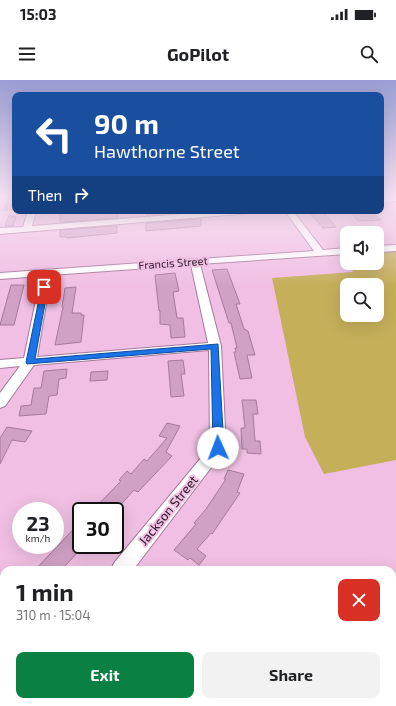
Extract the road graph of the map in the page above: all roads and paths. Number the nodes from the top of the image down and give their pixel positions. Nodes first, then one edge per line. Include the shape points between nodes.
1 (48, 227) edge
2 (301, 227) edge
3 (27, 229) joint
4 (0, 231) edge
5 (396, 248) edge
6 (384, 249) edge
7 (340, 251) edge
8 (320, 252) junction
9 (195, 262) junction
10 (47, 272) junction
11 (0, 276) edge
12 (215, 346) junction
13 (30, 362) junction
14 (0, 364) edge
15 (0, 403) edge
16 (124, 566) edge

1 - 3 street
2 - 8 street
3 - 4 street
5 - 6 street
7 - 8 street, Francis Street
8 - 9 street, Francis Street
9 - 10 street, Francis Street
9 - 12 street, Jackson Street
10 - 11 street, Francis Street
10 - 13 street
12 - 13 street
12 - 16 street, Jackson Street via 218,448
13 - 14 street
13 - 15 street

